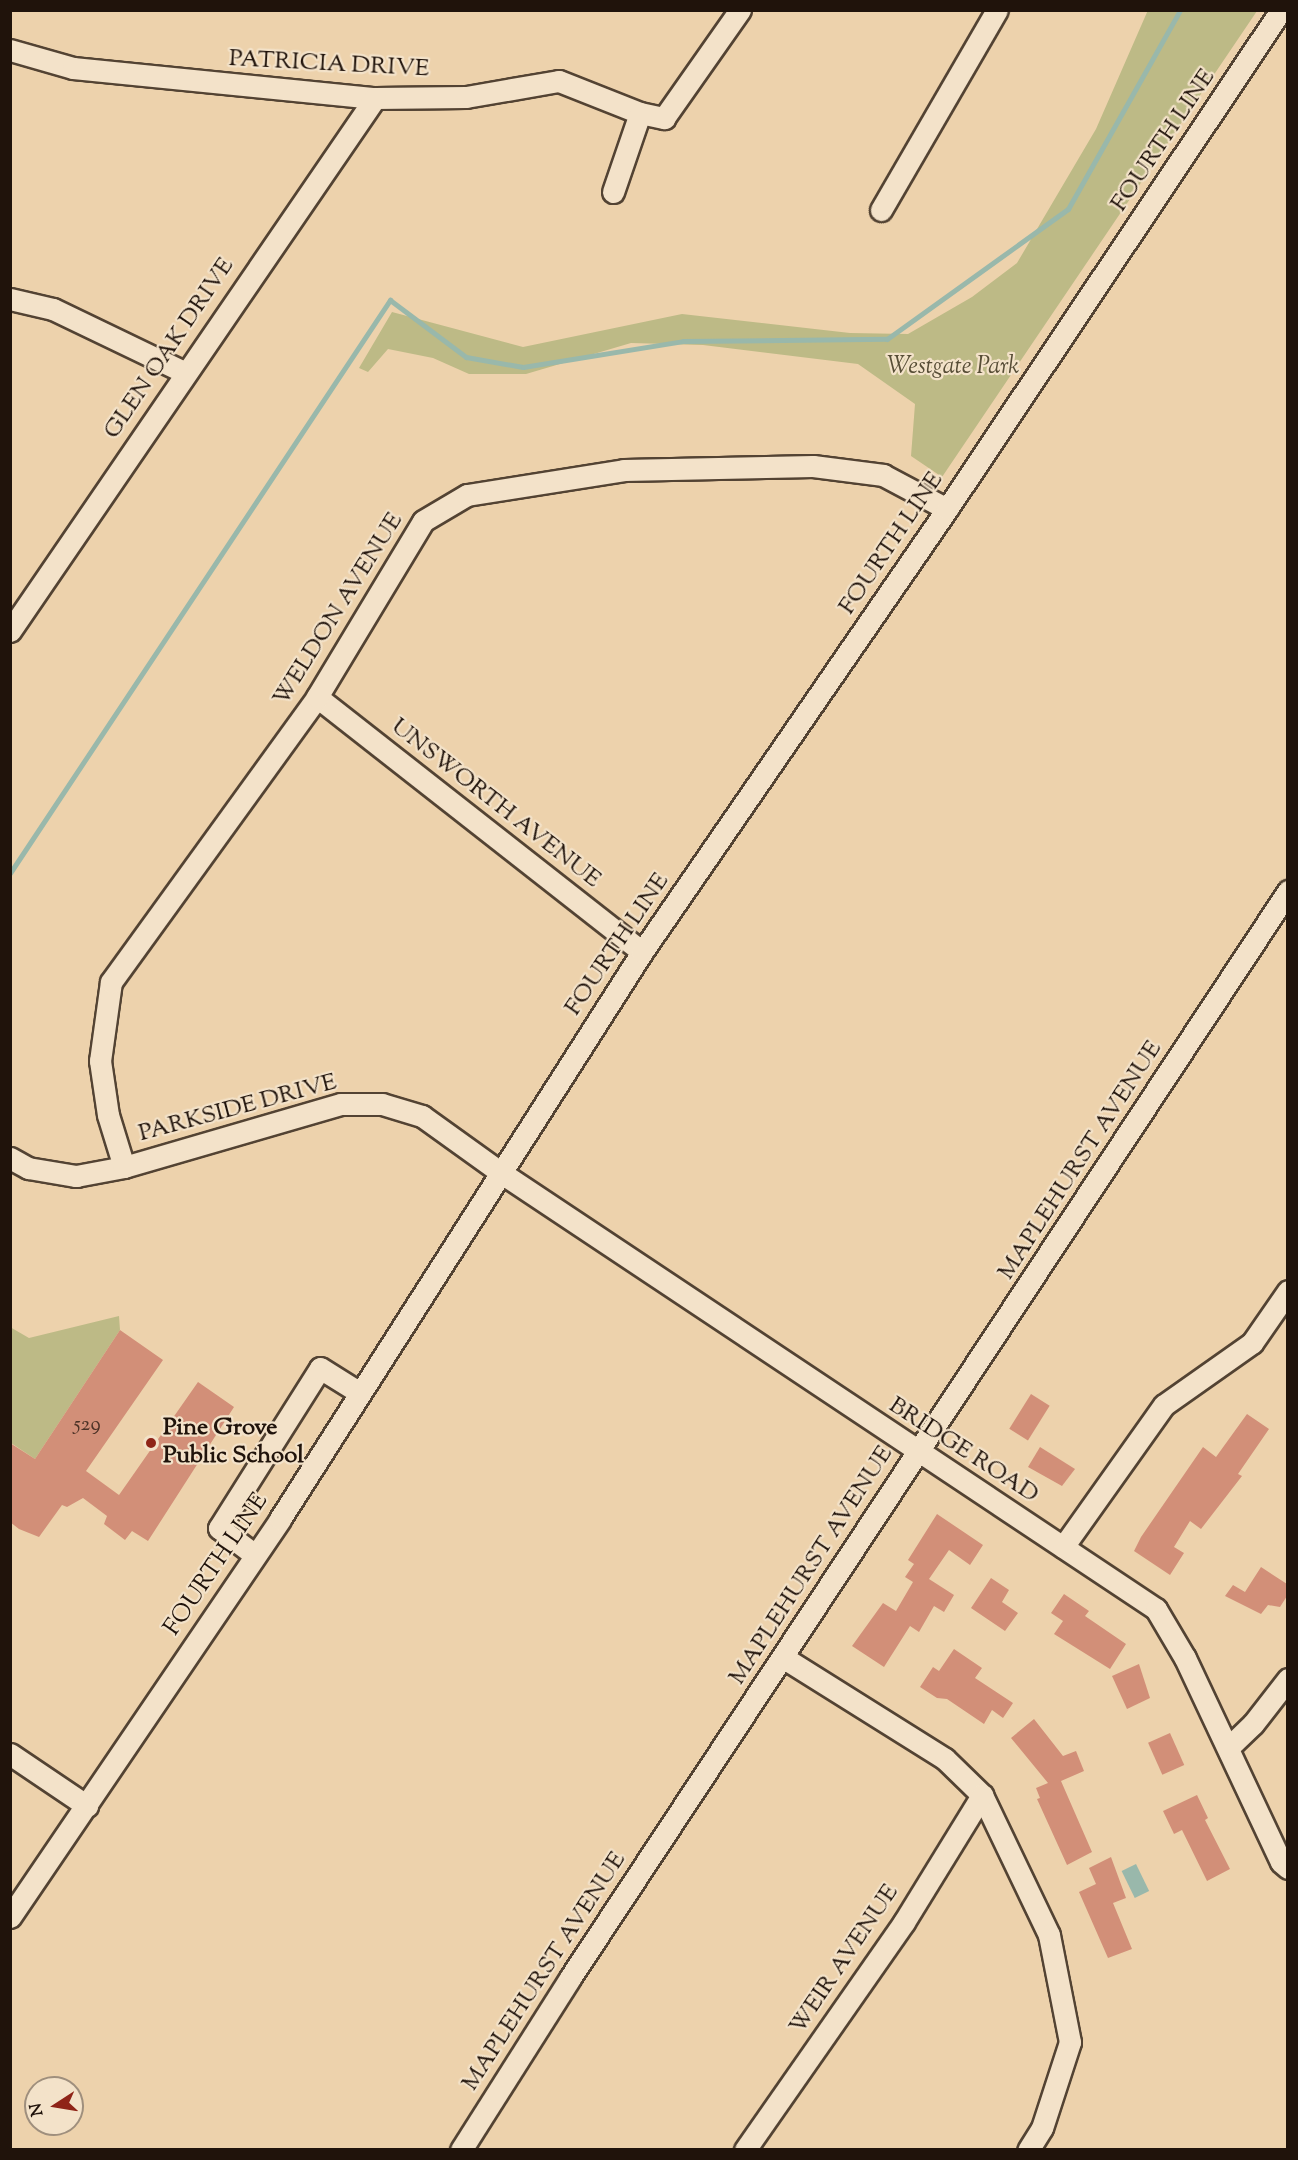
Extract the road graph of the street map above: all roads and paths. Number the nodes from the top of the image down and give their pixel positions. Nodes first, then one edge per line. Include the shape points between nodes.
1 (740, 10) edge
2 (997, 10) edge
3 (1281, 10) edge
4 (10, 50) edge
5 (375, 98) junction
6 (640, 113) junction
7 (613, 192) dead end
8 (881, 210) dead end
9 (10, 299) edge
10 (184, 372) junction
11 (947, 509) junction
12 (13, 622) edge
13 (317, 696) junction
14 (1287, 894) edge
15 (642, 952) junction
16 (10, 1158) edge
17 (124, 1167) junction
18 (500, 1172) junction
19 (1287, 1291) edge
20 (360, 1393) junction
21 (917, 1452) junction
22 (1063, 1547) junction
23 (255, 1555) junction
24 (784, 1658) junction
25 (1287, 1678) edge
26 (1228, 1747) junction
27 (10, 1754) edge
28 (982, 1795) junction
29 (87, 1806) junction
30 (1287, 1868) edge
31 (10, 1917) edge
32 (461, 2150) edge
33 (745, 2150) edge
34 (1028, 2150) edge

1 - 6 street, PATRICIA DRIVE via 664,118
2 - 8 street
3 - 11 street, FOURTH LINE
4 - 5 street, PATRICIA DRIVE via 73,68
5 - 6 street, PATRICIA DRIVE via 466,97 559,81
5 - 10 street, GLEN OAK DRIVE
6 - 7 street
9 - 10 street via 53,309
10 - 12 street, GLEN OAK DRIVE
11 - 13 street, WELDON AVENUE via 883,475 813,466 624,470 467,495 423,521
11 - 15 street, FOURTH LINE
13 - 15 street, UNSWORTH AVENUE
13 - 17 street, WELDON AVENUE via 111,982 100,1061 108,1115
14 - 21 street, MAPLEHURST AVENUE
15 - 18 street, FOURTH LINE
16 - 17 street, PARKSIDE DRIVE via 28,1168 76,1176
17 - 18 street, PARKSIDE DRIVE via 341,1104 382,1104 422,1116
18 - 20 street, FOURTH LINE
18 - 21 street, BRIDGE ROAD
19 - 22 street via 1252,1343 1164,1405
20 - 23 street, FOURTH LINE
20 - 23 street via 320,1368 219,1528
21 - 22 street, BRIDGE ROAD
21 - 24 street, MAPLEHURST AVENUE
22 - 26 street, BRIDGE ROAD via 1156,1609
23 - 29 street, FOURTH LINE
24 - 28 street via 945,1759
24 - 32 street, MAPLEHURST AVENUE via 570,1978
25 - 26 street via 1253,1724
26 - 30 street, BRIDGE ROAD
27 - 29 street
28 - 33 street, WEIR AVENUE via 904,1922
28 - 34 street via 1049,1935 1070,2042 1042,2128
29 - 31 street, FOURTH LINE

